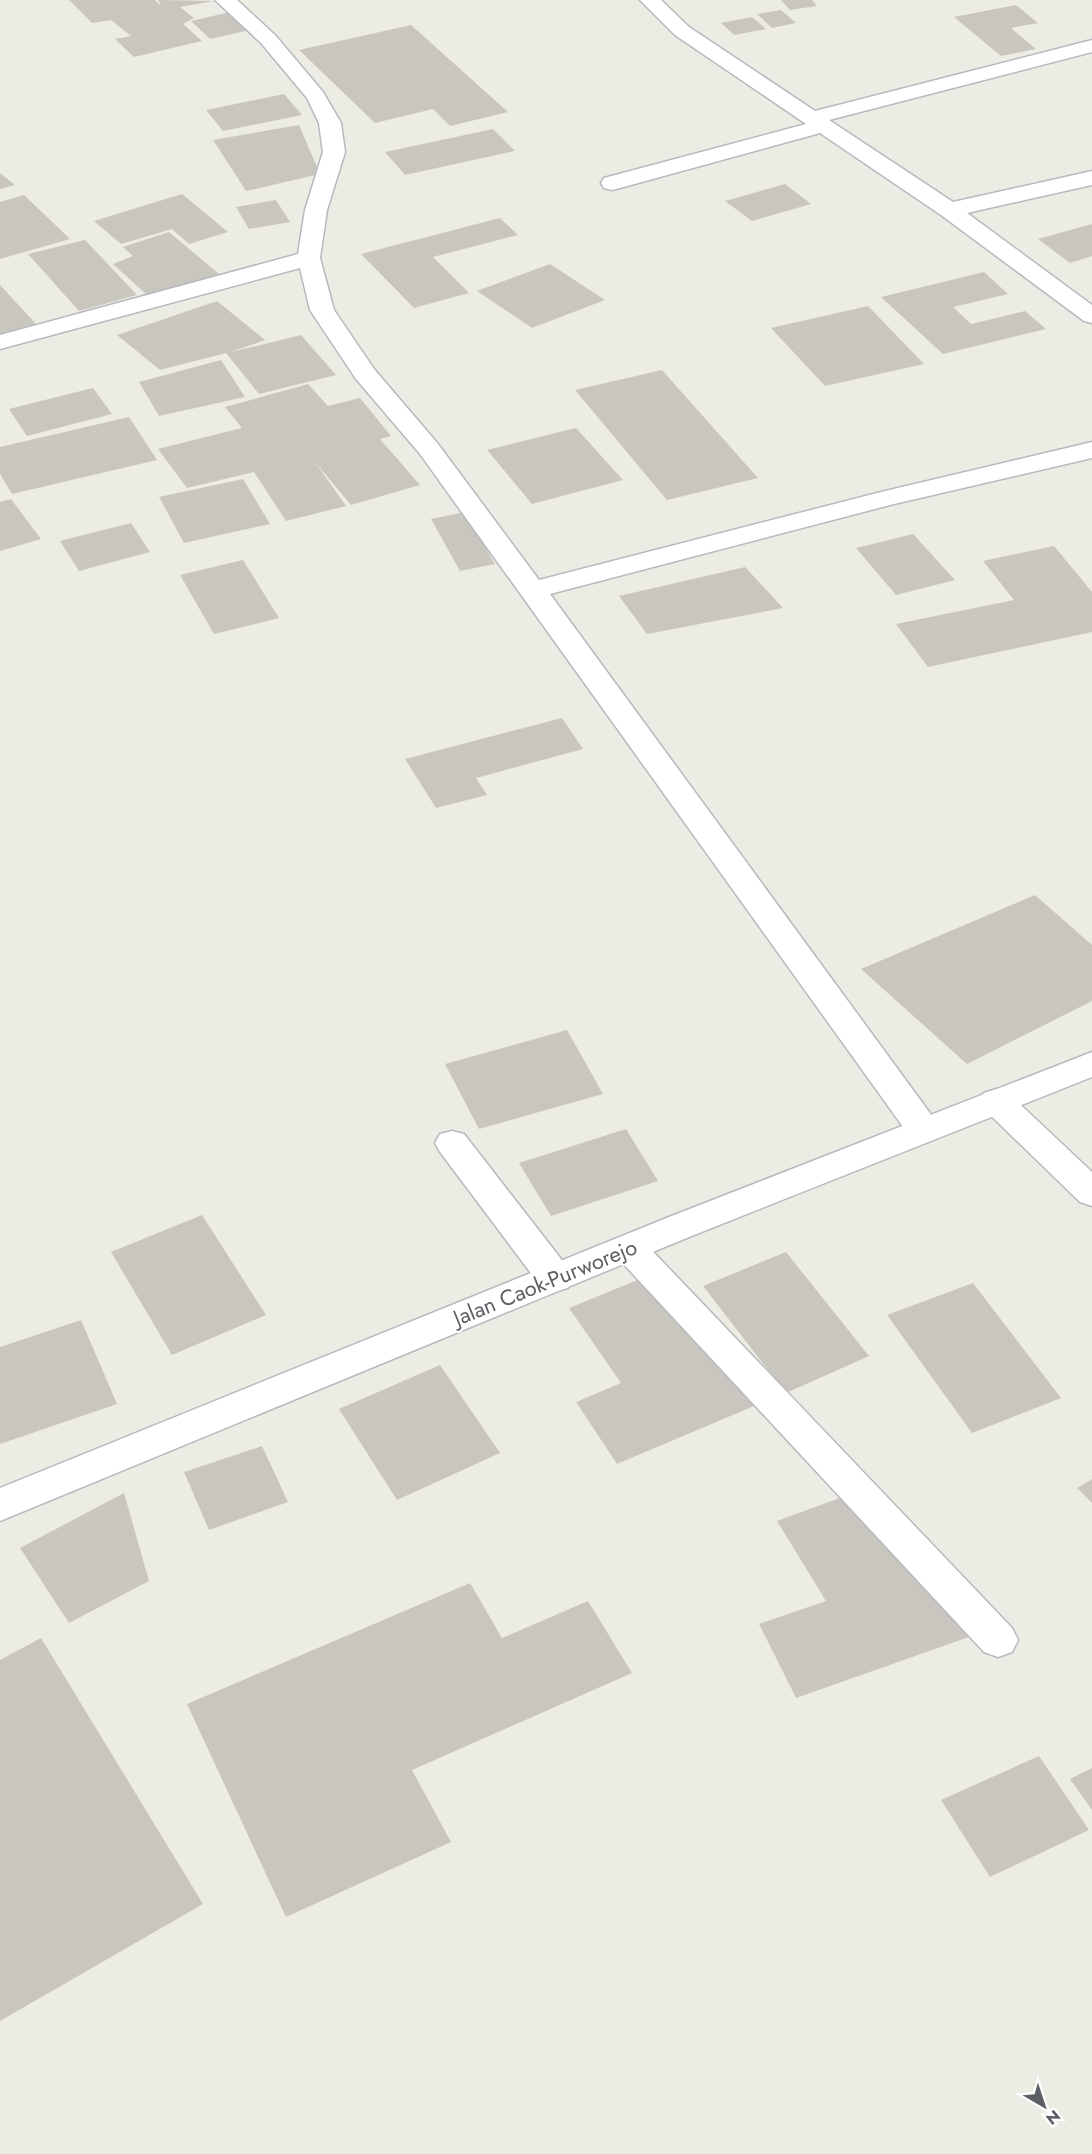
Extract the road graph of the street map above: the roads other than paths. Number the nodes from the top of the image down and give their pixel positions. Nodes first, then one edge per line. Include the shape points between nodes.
1 (225, 0) edge
2 (650, 0) edge
3 (1092, 46) edge
4 (817, 122) junction
5 (1092, 178) edge
6 (612, 183) dead end
7 (949, 210) junction
8 (309, 258) junction
9 (1092, 316) edge
10 (0, 342) edge
11 (1092, 450) edge
12 (533, 590) junction
13 (1092, 1064) edge
14 (996, 1101) junction
15 (923, 1129) junction
16 (453, 1143) dead end
17 (1092, 1193) edge
18 (629, 1248) junction
19 (555, 1278) junction
20 (0, 1505) edge
21 (998, 1641) dead end

1 - 8 street via 268,39 316,96 330,123 334,152 316,210
2 - 4 street via 682,31
3 - 4 street
4 - 6 street
4 - 7 street
5 - 7 street
7 - 9 street
8 - 10 street
8 - 12 street via 322,310 365,375 429,449
11 - 12 street via 878,500
12 - 15 street
13 - 14 street, Jalan Caok-Purworejo
14 - 15 street, Jalan Caok-Purworejo
14 - 17 street
15 - 18 street, Jalan Caok-Purworejo
16 - 19 street
18 - 19 street, Jalan Caok-Purworejo
18 - 21 street
19 - 20 street, Jalan Caok-Purworejo

